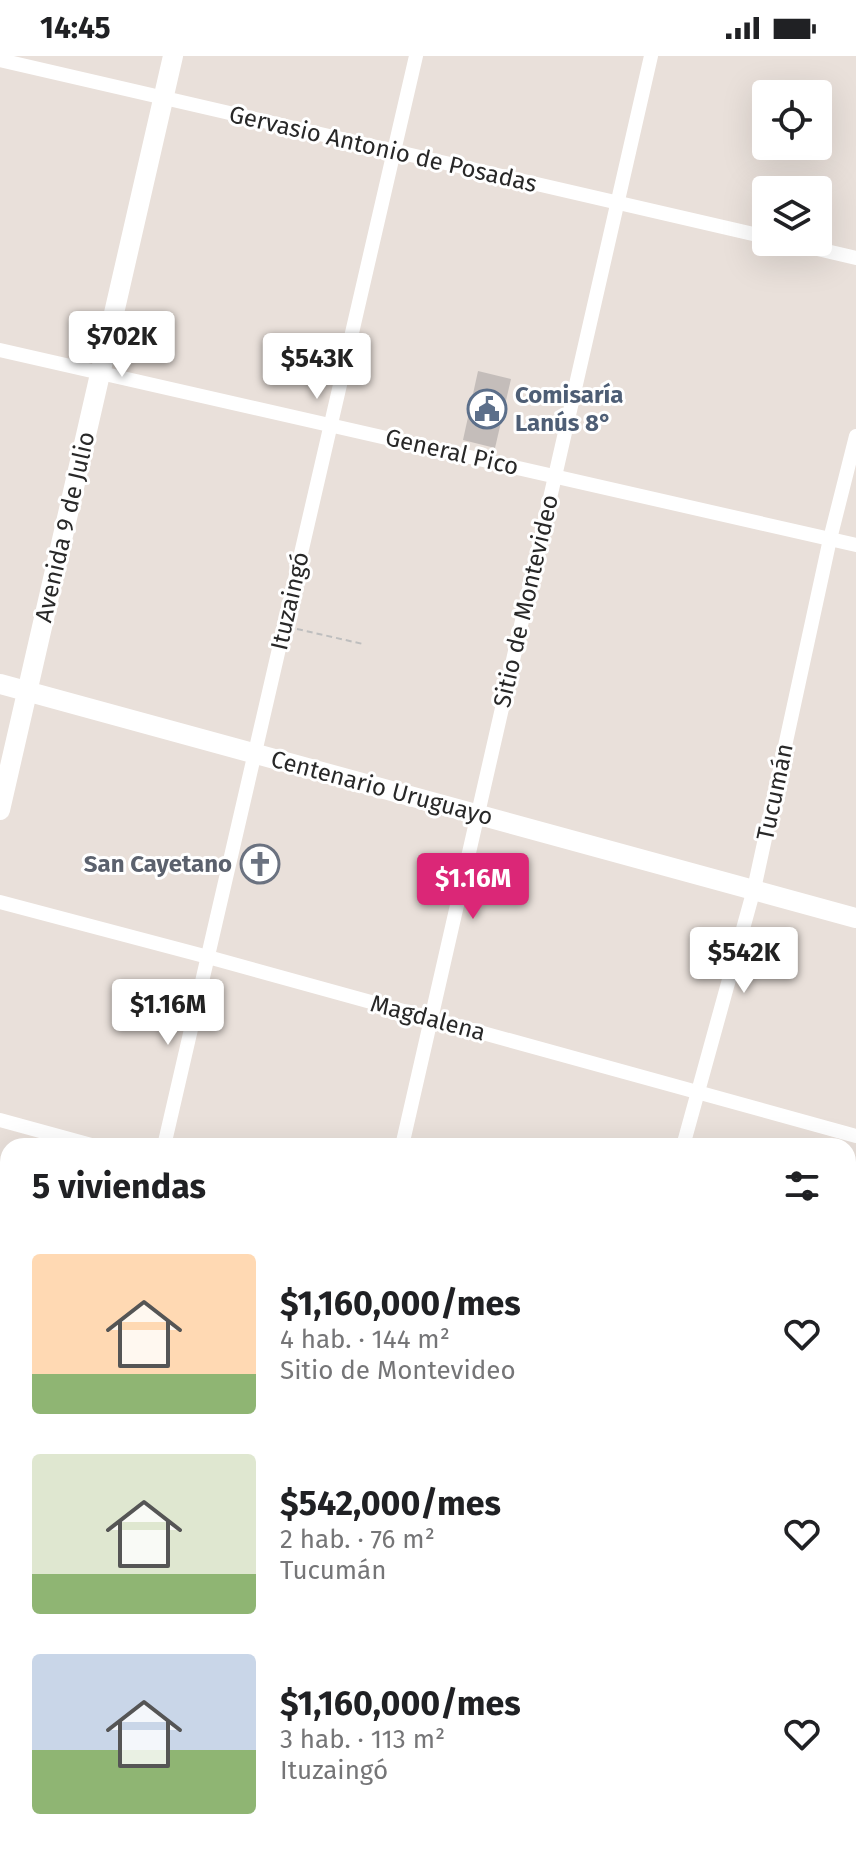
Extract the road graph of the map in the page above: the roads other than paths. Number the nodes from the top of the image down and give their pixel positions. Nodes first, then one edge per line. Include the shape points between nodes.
1 (173, 56) edge
2 (416, 56) edge
3 (651, 56) edge
4 (0, 60) edge
5 (163, 99) junction
6 (394, 153) junction
7 (618, 203) junction
8 (752, 234) edge
9 (832, 252) edge
10 (856, 258) edge
11 (0, 350) edge
12 (101, 374) junction
13 (331, 425) junction
14 (856, 436) edge
15 (555, 475) junction
16 (830, 539) junction
17 (856, 545) edge
18 (0, 684) edge
19 (27, 692) junction
20 (254, 754) junction
21 (0, 810) edge
22 (477, 814) junction
23 (754, 889) junction
24 (0, 902) edge
25 (856, 918) edge
26 (208, 957) junction
27 (432, 1020) junction
28 (697, 1091) junction
29 (0, 1120) edge
30 (856, 1136) edge
31 (66, 1138) edge
32 (166, 1138) edge
33 (404, 1138) edge
34 (685, 1138) edge

1 - 5 main road, Avenida 9 de Julio
2 - 6 street, Ituzaingó
3 - 7 street, Sitio de Montevideo
4 - 5 street, Gervasio Antonio de Posadas
5 - 6 street, Gervasio Antonio de Posadas
5 - 12 main road, Avenida 9 de Julio
6 - 7 street, Gervasio Antonio de Posadas
6 - 13 street, Ituzaingó
7 - 8 street, Gervasio Antonio de Posadas
7 - 15 street, Sitio de Montevideo
9 - 10 street
11 - 12 street, General Pico
12 - 13 street, General Pico
12 - 19 main road, Avenida 9 de Julio
13 - 15 street, General Pico
13 - 20 street, Ituzaingó
14 - 16 street, Tucumán
15 - 16 street, General Pico
15 - 22 street, Sitio de Montevideo
16 - 17 street, General Pico
16 - 23 street, Tucumán
18 - 19 main road, Centenario Uruguayo
19 - 20 main road, Centenario Uruguayo
19 - 21 main road, Avenida 9 de Julio
20 - 22 main road, Centenario Uruguayo
20 - 26 street, Ituzaingó
22 - 23 main road, Centenario Uruguayo
22 - 27 street, Sitio de Montevideo
23 - 25 main road, Centenario Uruguayo
23 - 28 street, Tucumán
24 - 26 street, Magdalena
26 - 27 street, Magdalena
26 - 32 street, Ituzaingó
27 - 28 street, Magdalena
27 - 33 street, Sitio de Montevideo
28 - 30 street, Magdalena
28 - 34 street, Tucumán
29 - 31 street

